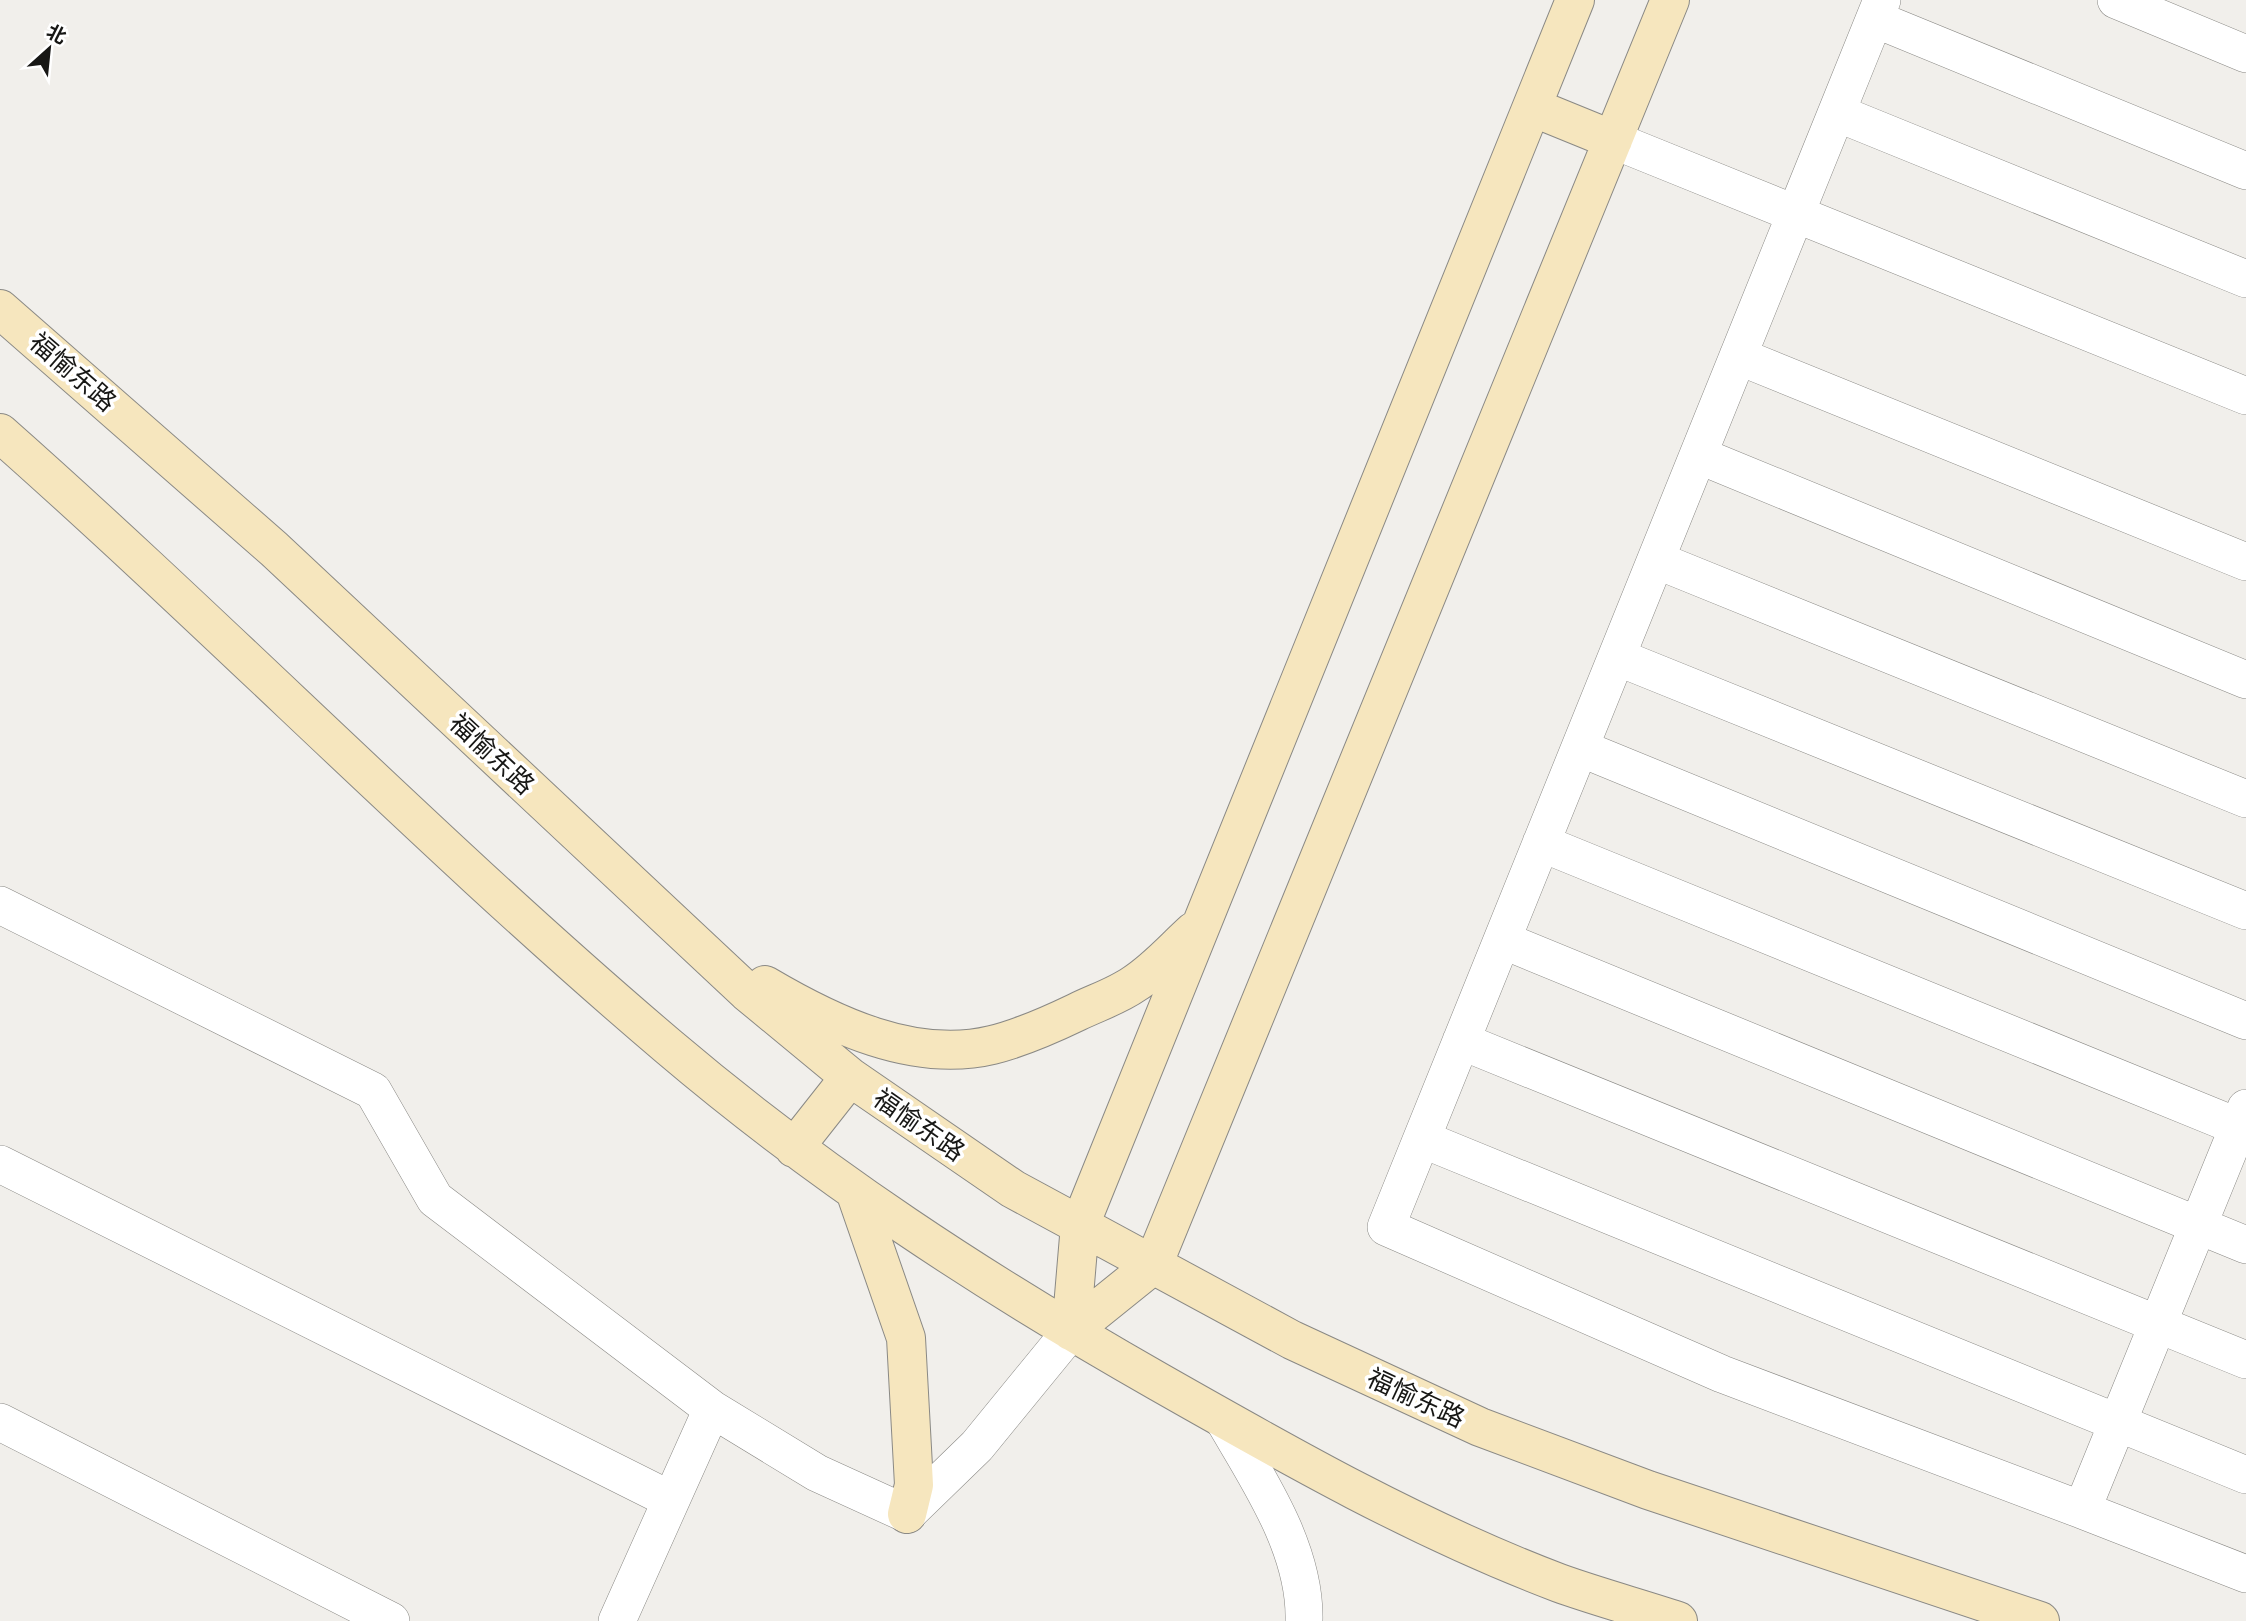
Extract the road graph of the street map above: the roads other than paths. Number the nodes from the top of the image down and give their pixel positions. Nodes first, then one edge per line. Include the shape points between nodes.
1 (1576, 0) edge
2 (1670, 0) edge
3 (2116, 0) edge
4 (1879, 9) edge
5 (2246, 54) edge
6 (1532, 107) junction
7 (1837, 113) junction
8 (1613, 140) junction
9 (2246, 171) edge
10 (1796, 214) junction
11 (2246, 279) edge
12 (0, 309) edge
13 (1738, 356) junction
14 (2246, 396) edge
15 (0, 433) edge
16 (1698, 456) junction
17 (1656, 560) junction
18 (2246, 562) edge
19 (1617, 657) junction
20 (2246, 680) edge
21 (1580, 748) junction
22 (2246, 799) edge
23 (1541, 843) junction
24 (0, 905) edge
25 (2246, 911) edge
26 (1201, 925) junction
27 (1502, 940) junction
28 (705, 950) junction
29 (2246, 1021) edge
30 (1461, 1041) junction
31 (850, 1077) junction
32 (2243, 1122) edge
33 (1422, 1139) junction
34 (794, 1148) junction
35 (0, 1164) edge
36 (856, 1194) junction
37 (1080, 1225) junction
38 (2198, 1226) junction
39 (2246, 1245) edge
40 (1153, 1265) junction
41 (2158, 1326) junction
42 (1071, 1331) junction
43 (2246, 1360) edge
44 (712, 1409) junction
45 (1223, 1419) junction
46 (0, 1422) edge
47 (2118, 1424) junction
48 (2246, 1475) edge
49 (671, 1500) junction
50 (2082, 1510) junction
51 (907, 1514) junction
52 (2246, 1574) edge
53 (390, 1621) edge
54 (617, 1621) edge
55 (1304, 1621) edge
56 (1678, 1621) edge
57 (2040, 1621) edge

1 - 6 street
2 - 8 street
3 - 5 street
4 - 7 street
4 - 9 street
6 - 8 street
6 - 26 street
7 - 10 street
7 - 11 street
8 - 10 street
8 - 40 street
10 - 13 street
10 - 14 street
12 - 28 street, 福愉东路 via 274,549
13 - 16 street
13 - 18 street
15 - 34 street via 552,946
16 - 17 street
16 - 20 street
17 - 19 street
17 - 22 street
19 - 21 street
19 - 25 street
21 - 23 street
21 - 29 street
23 - 27 street
23 - 32 street
24 - 44 street via 373,1091 436,1199
26 - 28 street via 1135,984 1047,1027 992,1045 948,1050 858,1031 799,1005
26 - 37 street
27 - 30 street
27 - 38 street
28 - 31 street, 福愉东路 via 747,992
30 - 33 street
30 - 41 street
31 - 34 street
31 - 37 street, 福愉东路 via 1013,1189
32 - 38 street
33 - 47 street
33 - 50 street via 1386,1227 1722,1374
34 - 36 street
35 - 49 street
36 - 42 street
36 - 51 street via 906,1338 914,1485
37 - 40 street, 福愉东路
37 - 42 street
38 - 39 street
38 - 41 street
40 - 42 street
40 - 57 street, 福愉东路 via 1292,1340 1480,1427 1648,1490
41 - 43 street
41 - 47 street
42 - 45 street
42 - 51 street via 977,1446
44 - 49 street
44 - 51 street via 817,1473
45 - 55 street via 1286,1539 1305,1594
45 - 56 street via 1460,1542 1561,1584
46 - 53 street
47 - 48 street
47 - 50 street
49 - 54 street
50 - 52 street

